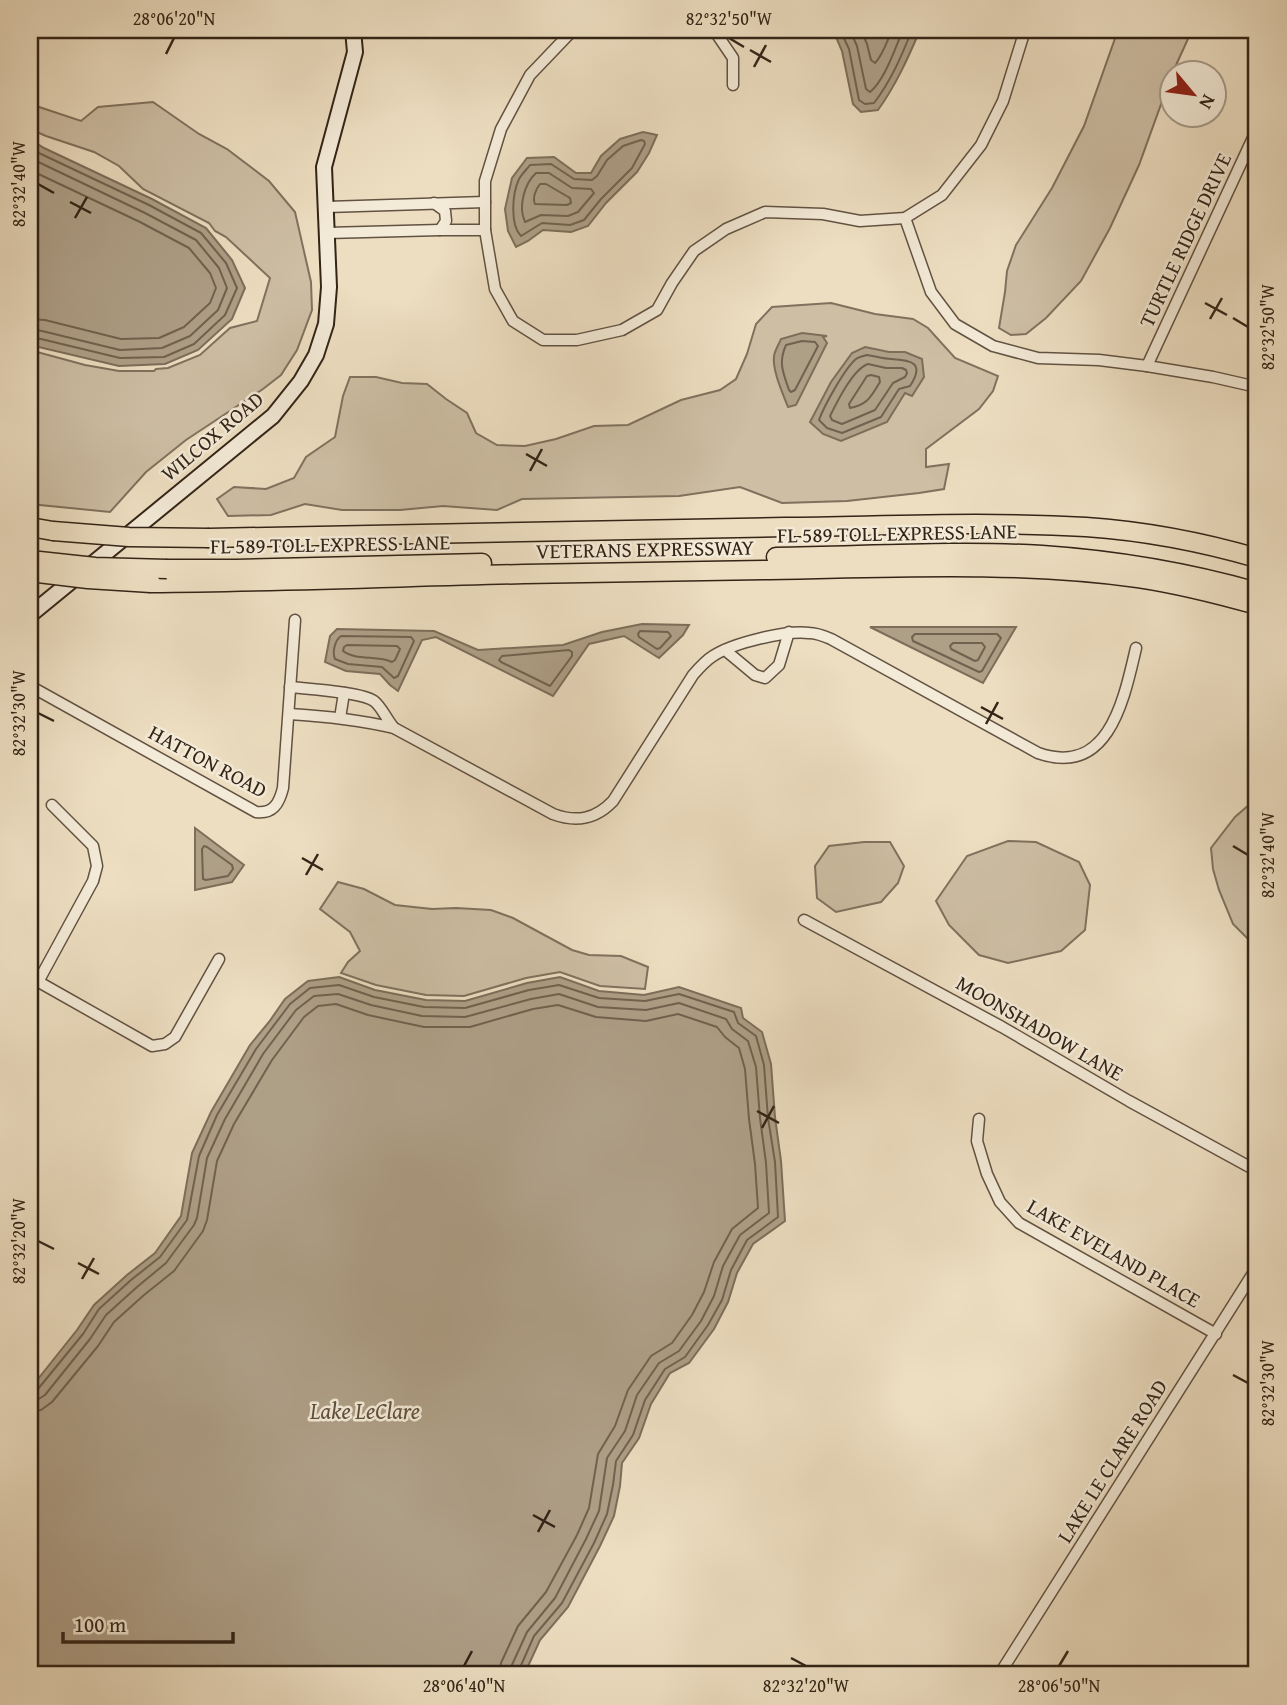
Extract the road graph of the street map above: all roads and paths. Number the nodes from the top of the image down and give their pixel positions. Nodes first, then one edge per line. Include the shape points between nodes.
1 (353, 30) edge
2 (573, 30) edge
3 (714, 30) edge
4 (1025, 30) edge
5 (733, 85) dead end
6 (1257, 130) edge
7 (1253, 151) edge
8 (485, 202) junction
9 (434, 203) junction
10 (327, 207) junction
11 (905, 218) junction
12 (440, 230) junction
13 (485, 230) junction
14 (327, 233) junction
15 (1147, 366) junction
16 (1257, 387) edge
17 (30, 527) edge
18 (1257, 558) edge
19 (30, 560) edge
20 (30, 572) edge
21 (1257, 592) edge
22 (1257, 605) edge
23 (30, 615) edge
24 (295, 620) dead end
25 (789, 632) junction
26 (1136, 648) dead end
27 (725, 650) junction
28 (30, 686) edge
29 (290, 687) junction
30 (344, 693) junction
31 (289, 714) junction
32 (340, 718) junction
33 (394, 727) junction
34 (52, 805) dead end
35 (804, 919) dead end
36 (219, 959) dead end
37 (34, 980) edge
38 (979, 1119) dead end
39 (1257, 1171) edge
40 (1257, 1267) edge
41 (1216, 1334) junction
42 (999, 1675) edge

1 - 10 street, WILCOX ROAD via 355,52 324,167
2 - 8 street via 530,75 501,129 485,181
3 - 5 street via 733,58
4 - 11 street via 1003,101 981,145 942,195
6 - 7 street, TURTLE RIDGE DRIVE
7 - 15 street, TURTLE RIDGE DRIVE
8 - 9 street
8 - 13 street
9 - 10 street
9 - 12 street via 445,211
10 - 14 street, WILCOX ROAD
11 - 13 street via 860,221 765,212 726,229 694,251 657,310 622,330 577,340 543,340 513,321 495,289
11 - 15 street via 930,292 955,324 993,346 1038,358
12 - 13 street
12 - 14 street
14 - 23 street, WILCOX ROAD via 326,324 301,381 273,416
15 - 16 street
17 - 18 highway, VETERANS EXPRESSWAY, bridge via 129,537 209,538 984,524 1139,533
19 - 21 highway, FL 589 TOLL EXPRESS LANE, bridge via 236,569 1044,555 1180,573
20 - 22 highway, VETERANS EXPRESSWAY, bridge via 150,583 230,583 526,573 1011,568 1140,579
24 - 29 street, HATTON ROAD
25 - 26 street via 831,639 1038,753 1058,758 1097,747 1123,700
25 - 27 street
25 - 27 street via 779,664 765,678
27 - 33 street via 699,668 613,801 590,817 571,819 554,814
28 - 31 street, HATTON ROAD via 265,813 278,804 283,788
29 - 30 street
29 - 31 street, HATTON ROAD
30 - 32 street
30 - 33 street via 372,699
31 - 32 street
32 - 33 street
34 - 37 street via 93,846 97,866 93,881
35 - 39 street, MOONSHADOW LANE
36 - 37 street via 175,1037 152,1046
38 - 41 street, LAKE EVELAND PLACE via 977,1141 988,1174 1000,1202 1019,1223
40 - 41 street, LAKE LE CLARE ROAD
41 - 42 street, LAKE LE CLARE ROAD

